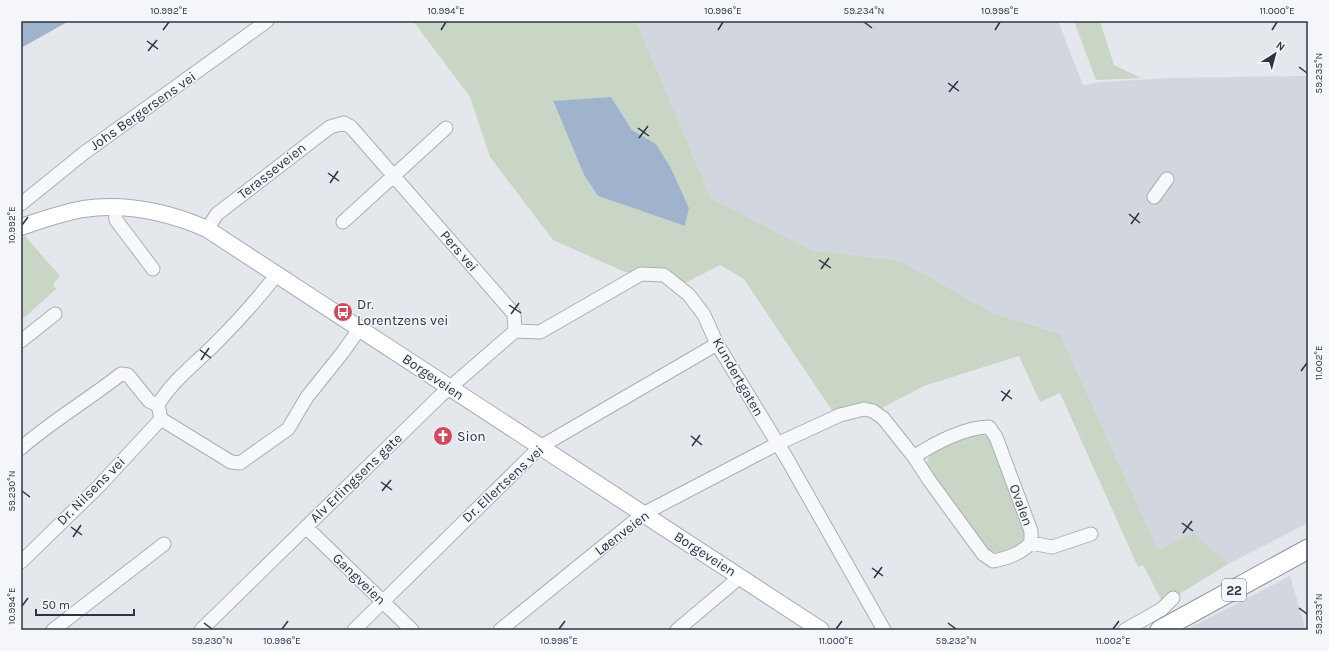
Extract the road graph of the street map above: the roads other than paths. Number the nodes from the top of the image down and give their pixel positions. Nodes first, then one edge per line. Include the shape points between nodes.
1 (267, 21) edge
2 (344, 123) joint
3 (446, 128) dead end
4 (393, 175) junction
5 (1167, 179) dead end
6 (1154, 197) dead end
7 (21, 204) edge
8 (115, 208) junction
9 (343, 222) dead end
10 (21, 227) edge
11 (207, 229) junction
12 (153, 270) dead end
13 (276, 274) junction
14 (56, 314) dead end
15 (360, 328) junction
16 (515, 331) junction
17 (21, 341) edge
18 (717, 344) junction
19 (450, 388) junction
20 (158, 405) junction
21 (161, 419) junction
22 (777, 444) junction
23 (540, 447) junction
24 (21, 448) edge
25 (914, 457) junction
26 (643, 514) junction
27 (306, 527) junction
28 (1091, 534) dead end
29 (1031, 543) junction
30 (164, 544) dead end
31 (1308, 549) edge
32 (21, 562) edge
33 (740, 577) junction
34 (1173, 598) dead end
35 (383, 602) junction
36 (54, 630) edge
37 (201, 630) edge
38 (354, 630) edge
39 (412, 630) edge
40 (500, 630) edge
41 (677, 630) edge
42 (821, 630) edge
43 (884, 630) edge
44 (1124, 630) edge
45 (1160, 630) edge

1 - 7 street, Johs Bergersens vei via 84,153
2 - 4 street, Pers vei via 351,127
2 - 11 street, Terasseveien via 330,127 217,214
3 - 4 street
4 - 9 street
4 - 16 street, Pers vei via 514,314
5 - 6 street
8 - 10 main road, Borgeveien via 82,209
8 - 11 main road, Borgeveien via 180,217
8 - 12 street via 116,220
11 - 13 main road, Borgeveien
13 - 15 main road, Borgeveien
13 - 20 street via 261,295 166,392
14 - 17 street
15 - 19 main road, Borgeveien
15 - 21 street via 307,398 288,429 240,463 231,462
16 - 18 street, Kundertgaten via 540,332 641,274 664,275 689,295 704,315
16 - 19 street, Alv Erlingsens gate
18 - 22 street, Kundertgaten
18 - 23 street, Dr. Ellertsens vei
19 - 23 main road, Borgeveien
19 - 27 street, Alv Erlingsens gate
20 - 21 street
20 - 24 street via 150,401 128,375 120,374 44,428
21 - 32 street, Dr. Nilsens vei via 99,486
22 - 25 street, Ovalen via 840,416 864,409 873,411 883,418
22 - 26 street, Løenveien
22 - 43 street, Kundertgaten
23 - 26 main road, Borgeveien
23 - 35 street, Dr. Ellertsens vei
25 - 29 street, Ovalen via 983,554 993,561 1005,559 1023,551
25 - 29 street, Ovalen via 926,448 976,427 989,427 996,437 1031,531
26 - 33 main road, Borgeveien
26 - 40 street, Løenveien
27 - 35 street, Gangveien
27 - 37 street, Alv Erlingsens gate
28 - 29 street via 1052,547
30 - 36 street
31 - 45 highway, 22
33 - 41 street
33 - 42 main road, Borgeveien
34 - 44 street via 1162,609
35 - 38 street, Dr. Ellertsens vei
35 - 39 street, Gangveien

